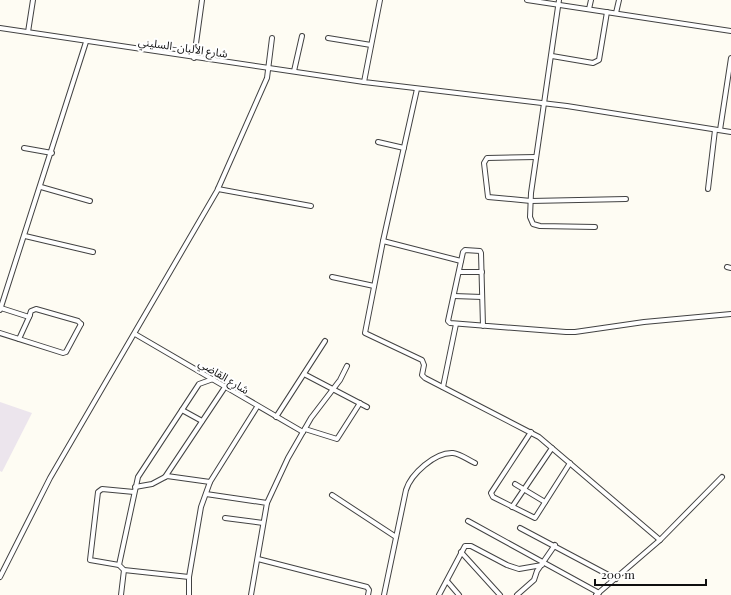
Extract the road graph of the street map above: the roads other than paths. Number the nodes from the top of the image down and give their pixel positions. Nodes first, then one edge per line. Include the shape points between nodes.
1 (33, 0) edge
2 (202, 0) edge
3 (380, 0) edge
4 (527, 0) edge
5 (591, 0) edge
6 (618, 0) edge
7 (559, 2) edge
8 (589, 9) junction
9 (607, 12) junction
10 (616, 13) junction
11 (0, 28) edge
12 (731, 31) edge
13 (28, 32) junction
14 (302, 36) dead end
15 (272, 38) dead end
16 (328, 38) dead end
17 (86, 42) junction
18 (371, 45) junction
19 (552, 56) junction
20 (194, 58) junction
21 (731, 58) edge
22 (730, 67) edge
23 (268, 68) junction
24 (294, 71) junction
25 (364, 82) junction
26 (417, 89) junction
27 (545, 103) junction
28 (715, 130) junction
29 (720, 130) junction
30 (731, 132) edge
31 (378, 142) dead end
32 (24, 148) dead end
33 (404, 148) junction
34 (52, 153) junction
35 (536, 157) junction
36 (40, 187) junction
37 (218, 189) junction
38 (708, 189) dead end
39 (626, 199) dead end
40 (90, 201) dead end
41 (531, 201) junction
42 (311, 206) dead end
43 (595, 227) dead end
44 (24, 236) junction
45 (383, 241) junction
46 (93, 252) dead end
47 (461, 261) junction
48 (459, 272) junction
49 (482, 272) junction
50 (332, 277) dead end
51 (374, 286) junction
52 (454, 296) junction
53 (482, 297) junction
54 (0, 309) edge
55 (731, 314) edge
56 (81, 324) junction
57 (456, 324) junction
58 (483, 326) junction
59 (0, 332) edge
60 (135, 334) junction
61 (19, 339) junction
62 (326, 341) dead end
63 (347, 366) dead end
64 (304, 374) junction
65 (213, 379) junction
66 (226, 387) junction
67 (443, 387) junction
68 (333, 388) junction
69 (360, 403) junction
70 (257, 406) junction
71 (367, 407) dead end
72 (182, 410) junction
73 (276, 417) junction
74 (202, 421) junction
75 (304, 430) junction
76 (531, 432) junction
77 (552, 448) junction
78 (476, 463) dead end
79 (570, 463) junction
80 (165, 477) junction
81 (722, 477) dead end
82 (210, 482) junction
83 (515, 484) dead end
84 (524, 489) junction
85 (135, 490) junction
86 (206, 494) junction
87 (332, 495) dead end
88 (545, 502) junction
89 (267, 503) junction
90 (512, 507) junction
91 (225, 518) dead end
92 (468, 521) dead end
93 (264, 523) junction
94 (520, 528) dead end
95 (396, 537) junction
96 (660, 540) junction
97 (555, 545) junction
98 (461, 552) junction
99 (258, 559) junction
100 (543, 564) junction
101 (119, 565) junction
102 (124, 570) junction
103 (0, 577) edge
104 (189, 577) junction
105 (616, 579) junction
106 (447, 581) junction
107 (598, 594) edge
108 (122, 595) edge
109 (189, 595) edge
110 (251, 595) edge
111 (368, 595) edge
112 (384, 595) edge
113 (439, 595) edge
114 (459, 595) edge
115 (500, 595) edge
116 (517, 595) edge

1 - 13 street
2 - 20 street
3 - 18 street
4 - 7 street
5 - 8 street
6 - 10 street
7 - 8 street
7 - 19 street
8 - 9 street
9 - 10 street
9 - 19 street via 598,60 593,63
10 - 12 street
11 - 13 street, شارع الألبان-السليني
13 - 17 street, شارع الألبان-السليني
14 - 24 street
15 - 23 street
16 - 18 street
17 - 20 street, شارع الألبان-السليني
17 - 34 street
18 - 25 street
19 - 27 street
20 - 23 street, شارع الألبان-السليني
21 - 22 street
22 - 29 street
23 - 24 street, شارع الألبان-السليني
23 - 37 street via 267,78
24 - 25 street, شارع الألبان-السليني
25 - 26 street, شارع الألبان-السليني
26 - 27 street, شارع الألبان-السليني
26 - 33 street
27 - 28 street, شارع الألبان-السليني
27 - 35 street
28 - 29 street, شارع الألبان-السليني
28 - 38 street
29 - 30 street, شارع الألبان-السليني
31 - 33 street
32 - 34 street
33 - 45 street
34 - 36 street
35 - 41 street
35 - 41 street via 491,157 484,163 488,197
36 - 40 street
36 - 44 street
37 - 42 street
37 - 60 street
39 - 41 street
41 - 43 street via 532,222 537,225
44 - 46 street
44 - 54 street
45 - 47 street
45 - 51 street
47 - 48 street
47 - 49 street via 465,250 480,251
48 - 49 street
48 - 52 street
49 - 53 street
50 - 51 street
51 - 67 street via 365,333 422,360 423,376
52 - 53 street
52 - 57 street via 448,320
53 - 58 street
54 - 56 street via 28,317 31,311 36,309 78,320
55 - 58 street via 644,322 575,332
56 - 61 street via 66,352 63,353
56 - 61 street via 33,310
57 - 58 street
57 - 67 street
59 - 61 street
60 - 65 street, شارع القاضي
60 - 103 street via 50,478
62 - 64 street
63 - 68 street
64 - 68 street
64 - 73 street
65 - 66 street, شارع القاضي
65 - 72 street via 200,384
66 - 70 street, شارع القاضي
66 - 74 street
67 - 76 street
68 - 69 street
68 - 75 street
69 - 71 street
69 - 75 street, شارع القاضي via 338,438
70 - 73 street, شارع القاضي
70 - 82 street
72 - 74 street
72 - 85 street via 140,474
73 - 75 street, شارع القاضي
74 - 80 street
75 - 89 street
76 - 77 street
76 - 90 street via 492,493 493,497
77 - 79 street
77 - 84 street
78 - 95 street via 458,454 448,453 436,458 416,473 406,490
79 - 88 street
79 - 96 street
80 - 82 street
80 - 85 street
81 - 96 street
82 - 86 street
83 - 84 street
84 - 88 street
84 - 90 street
85 - 101 street
85 - 101 street via 102,489 98,492 90,560
86 - 89 street
86 - 104 street
87 - 95 street
88 - 90 street via 534,518
89 - 93 street
91 - 93 street
92 - 100 street
93 - 99 street
94 - 97 street
95 - 112 street
96 - 105 street
97 - 100 street
97 - 105 street
98 - 100 street via 468,545 519,569
98 - 106 street
98 - 115 street
99 - 110 street
99 - 111 street via 368,588
100 - 107 street
100 - 116 street via 534,580
101 - 102 street
102 - 104 street
102 - 108 street
104 - 109 street
105 - 107 street
106 - 113 street
106 - 114 street

